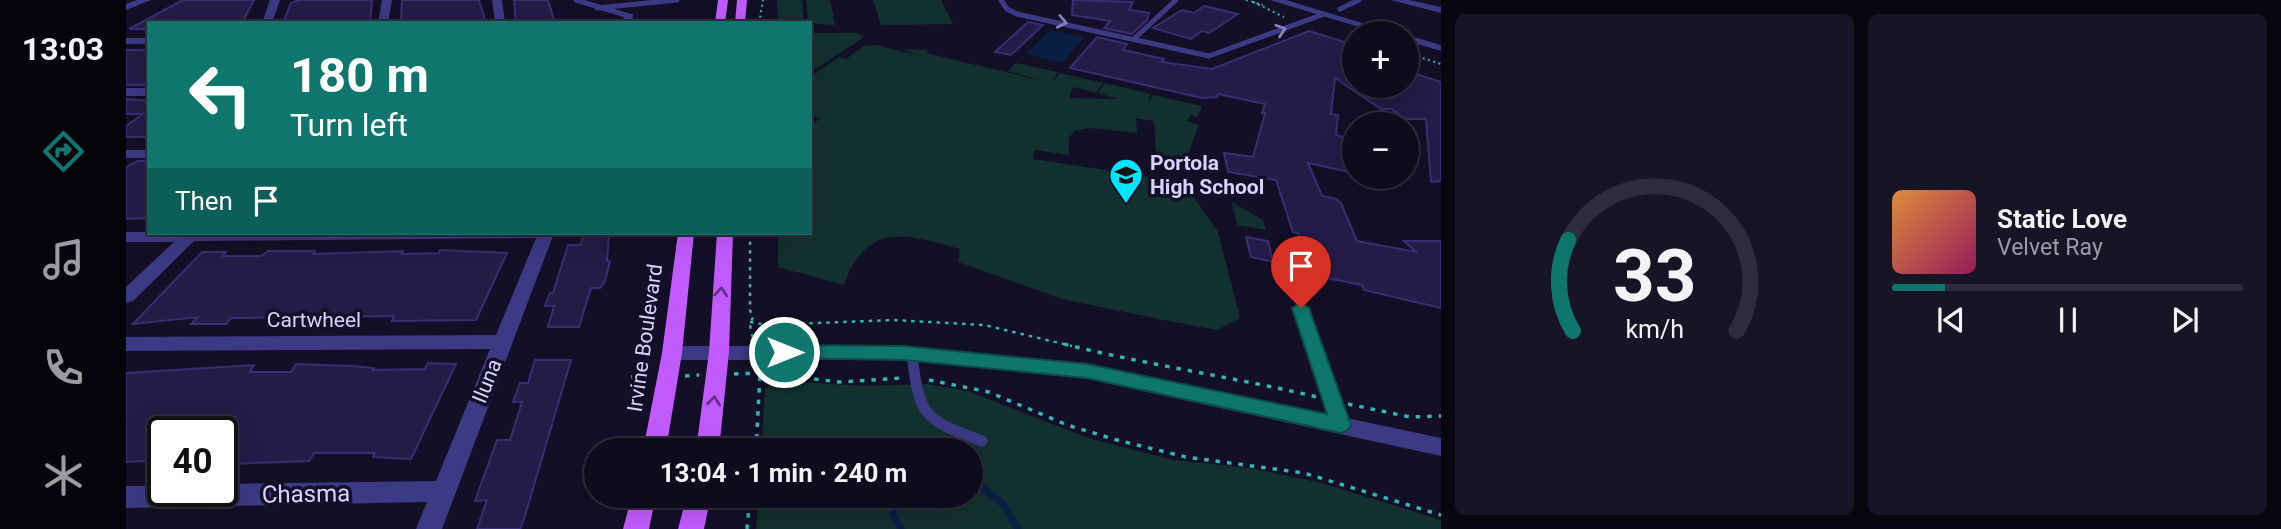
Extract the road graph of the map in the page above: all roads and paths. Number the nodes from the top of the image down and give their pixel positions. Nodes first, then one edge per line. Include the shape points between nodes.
1 (146, 0) edge
2 (275, 0) edge
3 (387, 0) edge
4 (497, 0) edge
5 (577, 0) edge
6 (677, 0) edge
7 (723, 0) edge
8 (742, 0) edge
9 (763, 0) edge
10 (1001, 0) edge
11 (1176, 0) edge
12 (1275, 0) edge
13 (1359, 0) edge
14 (1396, 0) edge
15 (126, 6) edge
16 (597, 8) junction
17 (1340, 9) dead end
18 (1441, 10) edge
19 (1324, 14) junction
20 (628, 19) edge
21 (268, 21) edge
22 (383, 21) edge
23 (500, 21) edge
24 (720, 21) edge
25 (740, 21) edge
26 (759, 21) edge
27 (1348, 21) edge
28 (1135, 38) junction
29 (126, 41) edge
30 (147, 41) edge
31 (1419, 42) edge
32 (1441, 48) edge
33 (1419, 57) edge
34 (1441, 64) edge
35 (126, 92) edge
36 (147, 92) edge
37 (126, 154) edge
38 (147, 154) edge
39 (191, 235) edge
40 (545, 235) edge
41 (686, 235) edge
42 (725, 235) edge
43 (126, 237) edge
44 (126, 297) edge
45 (1301, 308) dead end
46 (503, 342) junction
47 (126, 344) edge
48 (719, 352) junction
49 (672, 353) junction
50 (912, 354) junction
51 (717, 374) junction
52 (668, 376) junction
53 (631, 377) dead end
54 (915, 378) junction
55 (1341, 425) junction
56 (656, 438) edge
57 (709, 438) edge
58 (974, 438) edge
59 (1441, 447) edge
60 (444, 491) junction
61 (126, 497) edge
62 (641, 508) edge
63 (696, 508) edge
64 (749, 508) edge
65 (1441, 515) edge
66 (429, 529) edge
67 (636, 529) edge
68 (691, 529) edge
69 (747, 529) edge

1 - 15 street
2 - 21 street
3 - 22 street
4 - 23 street
5 - 16 lane
6 - 16 lane
7 - 24 main road
8 - 25 main road
9 - 26 path
10 -> 28 lane via 1017,14
11 - 28 lane
12 - 19 street
13 - 17 lane
14 - 18 street
16 - 20 lane
19 - 27 street
28 -> 19 lane via 1214,55
29 - 30 street
31 - 32 street
33 - 34 path
35 - 36 street
37 - 38 street
39 - 43 street
39 - 44 street
40 - 46 street, Iluna
41 - 49 main road, Irvine Boulevard
48 -> 42 main road
45 - 55 lane
46 - 47 street, Cartwheel
46 - 60 street, Iluna
48 - 49 street
48 - 50 street
48 - 51 main road
49 - 52 main road, Irvine Boulevard
50 - 54 lane
50 - 55 street via 1087,371
51 - 52 path
51 - 54 path via 760,373 840,382
57 -> 51 main road
52 - 53 path
52 - 56 main road, Irvine Boulevard
54 - 58 lane via 923,413 936,424
54 - 65 path via 989,392 1116,440 1186,457 1304,473
55 - 59 street
60 - 61 street, Chasma
60 - 66 street, Iluna
62 - 67 main road
63 - 68 main road
64 - 69 path

